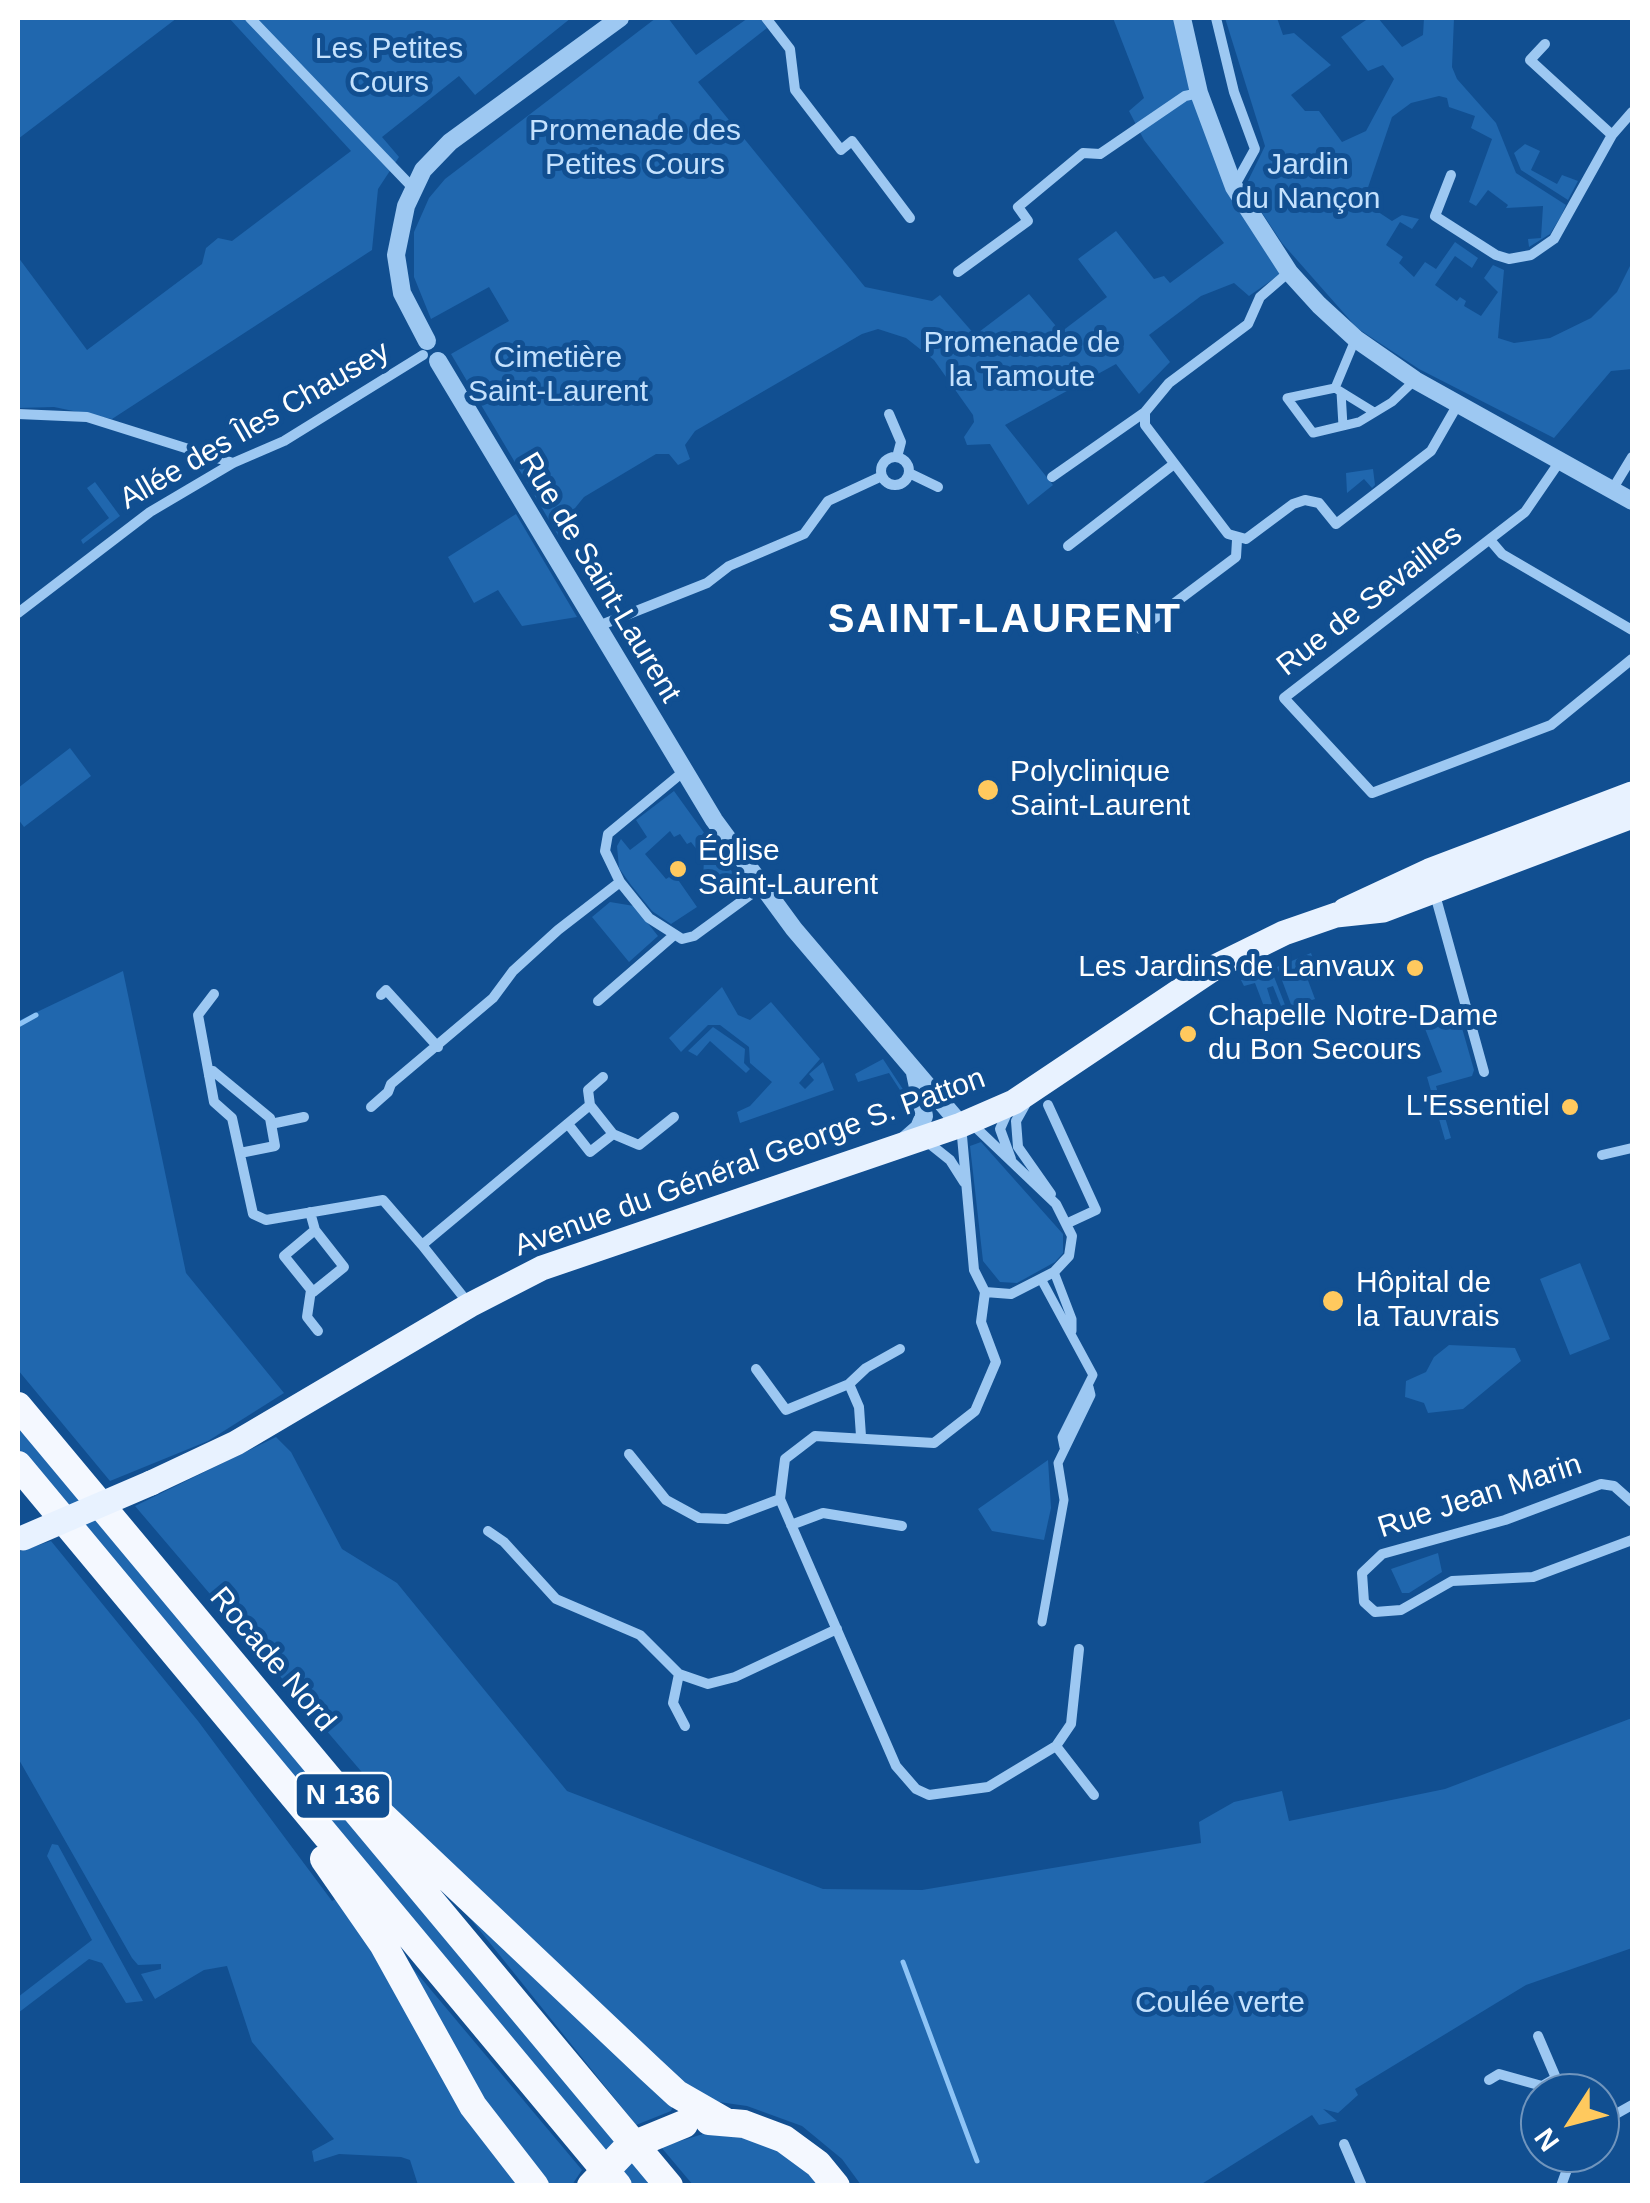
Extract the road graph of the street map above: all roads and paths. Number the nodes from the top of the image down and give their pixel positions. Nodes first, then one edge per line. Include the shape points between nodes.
1 (250, 18) edge
2 (620, 18) edge
3 (766, 18) edge
4 (1182, 18) edge
5 (1216, 18) edge
6 (1544, 44) dead end
7 (1199, 92) junction
8 (1632, 112) edge
9 (1612, 135) junction
10 (1452, 175) dead end
11 (1234, 186) junction
12 (413, 188) junction
13 (910, 218) dead end
14 (958, 272) dead end
15 (1289, 272) junction
16 (1356, 339) junction
17 (429, 352) junction
18 (1414, 380) junction
19 (1338, 390) junction
20 (1458, 404) junction
21 (1144, 412) junction
22 (1374, 412) junction
23 (18, 414) edge
24 (890, 414) dead end
25 (1343, 426) junction
26 (897, 457) junction
27 (1632, 458) edge
28 (1560, 461) junction
29 (233, 463) junction
30 (1174, 464) junction
31 (909, 473) junction
32 (882, 476) junction
33 (1052, 477) dead end
34 (938, 487) dead end
35 (1612, 490) junction
36 (1632, 502) edge
37 (1238, 540) junction
38 (1490, 540) junction
39 (1068, 546) dead end
40 (18, 613) edge
41 (595, 627) junction
42 (1140, 629) dead end
43 (1632, 630) edge
44 (1632, 659) edge
45 (683, 772) junction
46 (1632, 794) edge
47 (1632, 816) edge
48 (1431, 881) junction
49 (620, 882) junction
50 (761, 886) junction
51 (673, 936) junction
52 (214, 994) dead end
53 (381, 995) dead end
54 (598, 1001) dead end
55 (438, 1047) junction
56 (912, 1063) junction
57 (1484, 1072) dead end
58 (209, 1076) junction
59 (603, 1076) dead end
60 (1044, 1096) junction
61 (1014, 1102) junction
62 (590, 1105) junction
63 (371, 1107) dead end
64 (304, 1117) dead end
65 (674, 1117) dead end
66 (271, 1124) junction
67 (568, 1124) junction
68 (965, 1124) junction
69 (613, 1134) junction
70 (911, 1141) junction
71 (1632, 1148) edge
72 (240, 1153) junction
73 (1602, 1155) dead end
74 (1014, 1164) junction
75 (966, 1186) junction
76 (1056, 1204) junction
77 (310, 1212) junction
78 (1068, 1223) junction
79 (315, 1230) junction
80 (422, 1245) junction
81 (1054, 1272) junction
82 (1041, 1280) junction
83 (311, 1290) junction
84 (985, 1292) junction
85 (470, 1305) junction
86 (318, 1331) dead end
87 (1072, 1331) junction
88 (900, 1349) dead end
89 (756, 1369) dead end
90 (848, 1384) junction
91 (18, 1406) edge
92 (861, 1436) junction
93 (630, 1454) dead end
94 (18, 1466) edge
95 (75, 1474) junction
96 (780, 1499) junction
97 (1632, 1502) edge
98 (790, 1526) junction
99 (902, 1526) dead end
100 (488, 1531) dead end
101 (20, 1539) edge
102 (1632, 1540) edge
103 (102, 1567) junction
104 (1042, 1622) dead end
105 (836, 1629) junction
106 (1079, 1649) dead end
107 (679, 1674) junction
108 (685, 1726) dead end
109 (1056, 1746) junction
110 (1094, 1794) dead end
111 (1538, 2036) dead end
112 (1554, 2073) edge
113 (1488, 2080) dead end
114 (1520, 2080) edge
115 (724, 2121) junction
116 (1344, 2144) dead end
117 (535, 2186) edge
118 (591, 2186) edge
119 (618, 2186) edge
120 (669, 2186) edge
121 (836, 2186) edge
122 (1362, 2186) edge

1 - 12 street
2 - 12 street via 450,142
3 - 13 street via 790,49 795,90 841,150 852,142
4 - 7 street
5 - 11 street via 1255,148
6 - 9 street via 1530,60
7 - 11 street
7 - 14 street via 1100,154 1083,152 1018,207 1028,221
8 - 9 street
9 - 10 street via 1554,240 1520,258 1496,255 1436,216
11 - 15 street
12 - 17 street, Rue de Saint-Laurent via 399,231 397,269
15 - 16 street
15 - 21 street via 1260,298 1248,324 1169,383
16 - 18 street
16 - 19 street
17 - 29 street, Allée des Îles Chausey via 284,441
17 - 41 street, Rue de Saint-Laurent
18 - 20 street
18 - 22 street
19 - 22 street
19 - 25 street
19 - 25 street via 1288,398 1312,433
20 - 28 street
20 - 37 street via 1431,451 1336,524 1319,503 1305,500
21 - 30 street via 1145,426
21 - 33 street
22 - 25 street
23 - 29 street via 87,417
24 - 26 street via 901,442
26 - 31 street
26 - 32 street via 884,462
27 - 35 street
28 - 35 street
28 - 38 street, Rue de Sevailles via 1525,512
29 - 40 street, Allée des Îles Chausey via 150,512
30 - 37 street
30 - 39 street
31 - 32 street via 893,485
31 - 34 street
32 - 41 street via 828,501 804,534
35 - 36 street
37 - 42 street via 1236,558
38 - 43 street, Rue de Sevailles via 1502,554
38 - 44 street, Rue de Sevailles via 1284,698 1364,789 1380,791 1552,725
41 - 45 street, Rue de Saint-Laurent
45 - 49 street via 608,834 606,850
45 - 50 street, Rue de Saint-Laurent
46 - 48 main road, Avenue du Général George S. Patton
47 - 48 main road, Avenue du Général George S. Patton
48 - 57 street
48 - 60 main road, Avenue du Général George S. Patton via 1383,910 1336,915 1216,966
49 - 51 street
49 - 55 street via 524,960 494,998
50 - 51 street via 694,936
50 - 56 street, Rue de Saint-Laurent
51 - 54 street
52 - 58 street via 198,1015
53 - 55 street via 386,990
55 - 63 street
56 - 68 street, Rue de Saint-Laurent
56 - 70 street, Rue de Saint-Laurent via 924,1116
58 - 66 street via 213,1071
58 - 72 street via 214,1102 232,1118
59 - 62 street via 588,1090
60 - 61 main road, Avenue du Général George S. Patton
60 - 76 street via 1016,1120 1016,1139
60 - 78 street via 1096,1210
61 - 68 main road, Avenue du Général George S. Patton
61 - 74 street via 1000,1130
62 - 67 street
62 - 69 street
64 - 66 street
65 - 69 street via 639,1145
66 - 72 street via 276,1146
67 - 69 street via 590,1152
67 - 80 street
68 - 70 main road, Avenue du Général George S. Patton
68 - 74 street
68 - 75 street
70 - 75 street via 950,1160
70 - 85 main road, Avenue du Général George S. Patton via 606,1244
71 - 73 street
72 - 77 street via 253,1214 266,1220
74 - 76 street
75 - 84 street via 974,1270
76 - 78 street
77 - 79 street
77 - 80 street via 383,1200
78 - 81 street via 1072,1247
79 - 83 street via 284,1256
79 - 83 street via 344,1268
80 - 85 street
81 - 82 street
81 - 87 street
82 - 84 street via 1011,1294
82 - 87 street
83 - 86 street via 307,1317
84 - 92 street via 981,1322 996,1362 970,1420 934,1442
85 - 101 main road, Avenue du Général George S. Patton, bridge via 254,1434
87 - 104 street via 1093,1375 1062,1437 1064,1500
88 - 90 street
89 - 90 street via 786,1410
90 - 92 street via 860,1407
91 - 95 highway, Rocade Nord / N 136
92 - 96 street via 816,1436 792,1450 781,1468
93 - 96 street via 666,1500 699,1518 727,1519
94 - 103 highway, N 136
95 - 115 highway via 362,1796 650,2070
95 - 120 highway, Rocade Nord / N 136
96 - 98 street
97 - 102 street, Rue Jean Marin via 1614,1486 1594,1485 1505,1520 1378,1555 1361,1579 1364,1602 1375,1612 1410,1608 1452,1581 1524,1579
98 - 99 street via 823,1513
98 - 105 street
100 - 107 street via 556,1599 640,1635
103 - 117 highway via 354,1900 473,2106
103 - 119 highway, N 136
105 - 107 street via 708,1684
105 - 109 street via 896,1766 916,1790 929,1796 988,1787
106 - 109 street via 1071,1724
107 - 108 street via 672,1703
109 - 110 street
111 - 112 street
113 - 114 street via 1499,2074
115 - 118 highway, bridge via 684,2124 628,2148
115 - 121 highway via 784,2139
116 - 122 street

